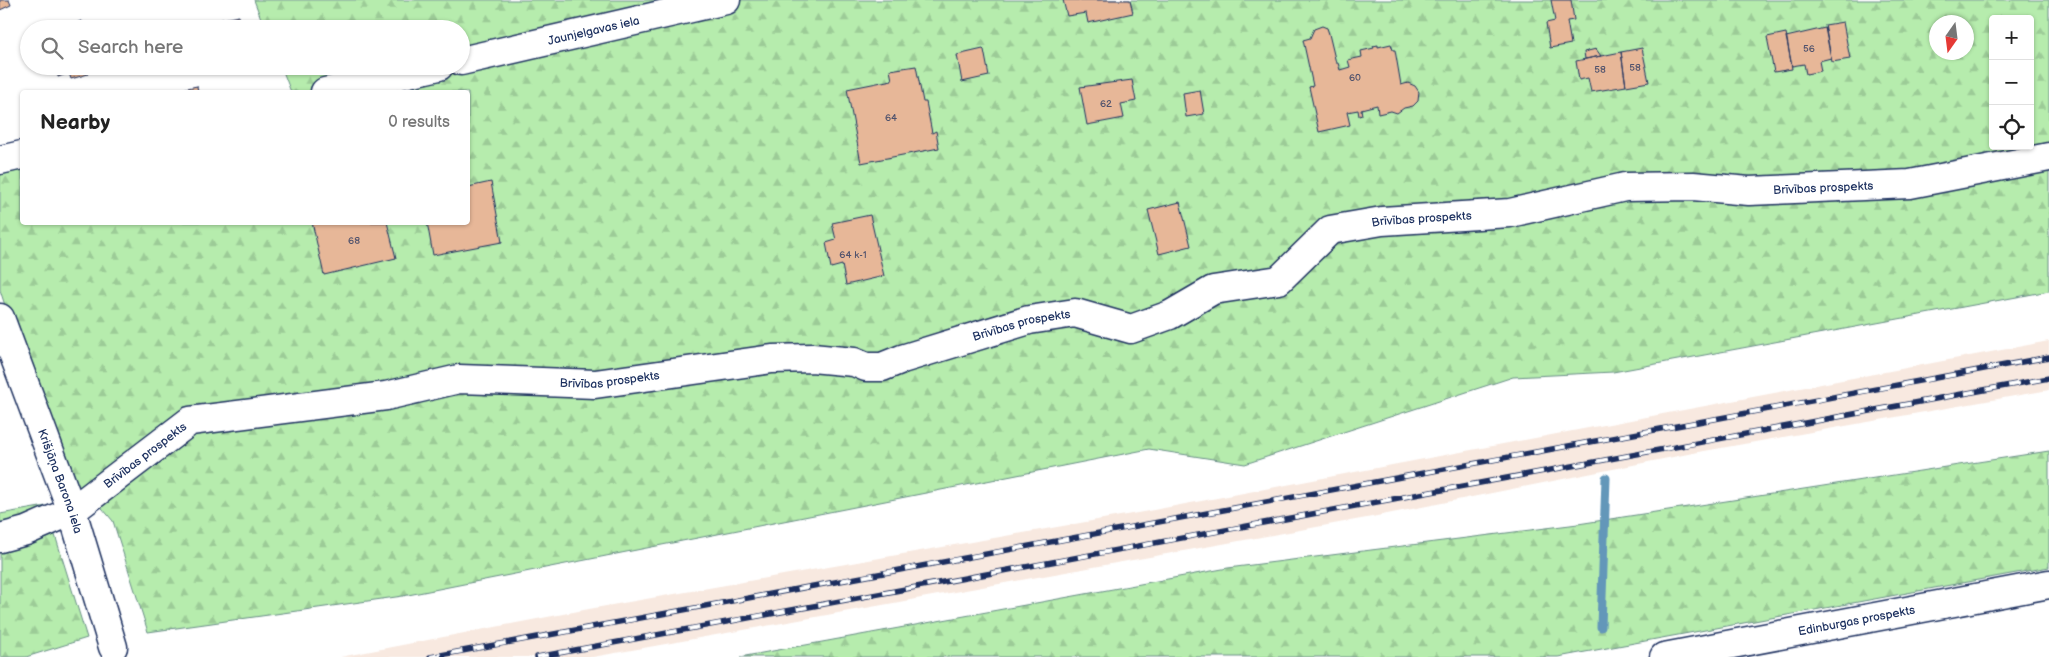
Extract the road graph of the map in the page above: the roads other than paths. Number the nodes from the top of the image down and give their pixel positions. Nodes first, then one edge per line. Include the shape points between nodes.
1 (726, 0) edge
2 (470, 59) edge
3 (400, 75) edge
4 (334, 90) edge
5 (20, 155) edge
6 (2049, 156) edge
7 (0, 160) edge
8 (0, 318) edge
9 (72, 511) junction
10 (0, 538) edge
11 (2049, 584) edge
12 (113, 647) dead end
13 (1664, 657) edge

1 - 2 street, Jaunjelgavas iela
3 - 4 street
5 - 7 street
6 - 9 street, Brīvības prospekts via 1910,184 1749,191 1693,186 1625,187 1510,213 1382,222 1330,230 1279,280 1213,290 1170,315 1131,329 1074,313 1038,318 882,367 812,358 772,359 595,384 459,379 386,396 190,421
8 - 9 street, Krišjāņa Barona iela
9 - 10 street, Brīvības prospekts via 26,531
9 - 12 street, Krišjāņa Barona iela
11 - 13 street, Edinburgas prospekts

